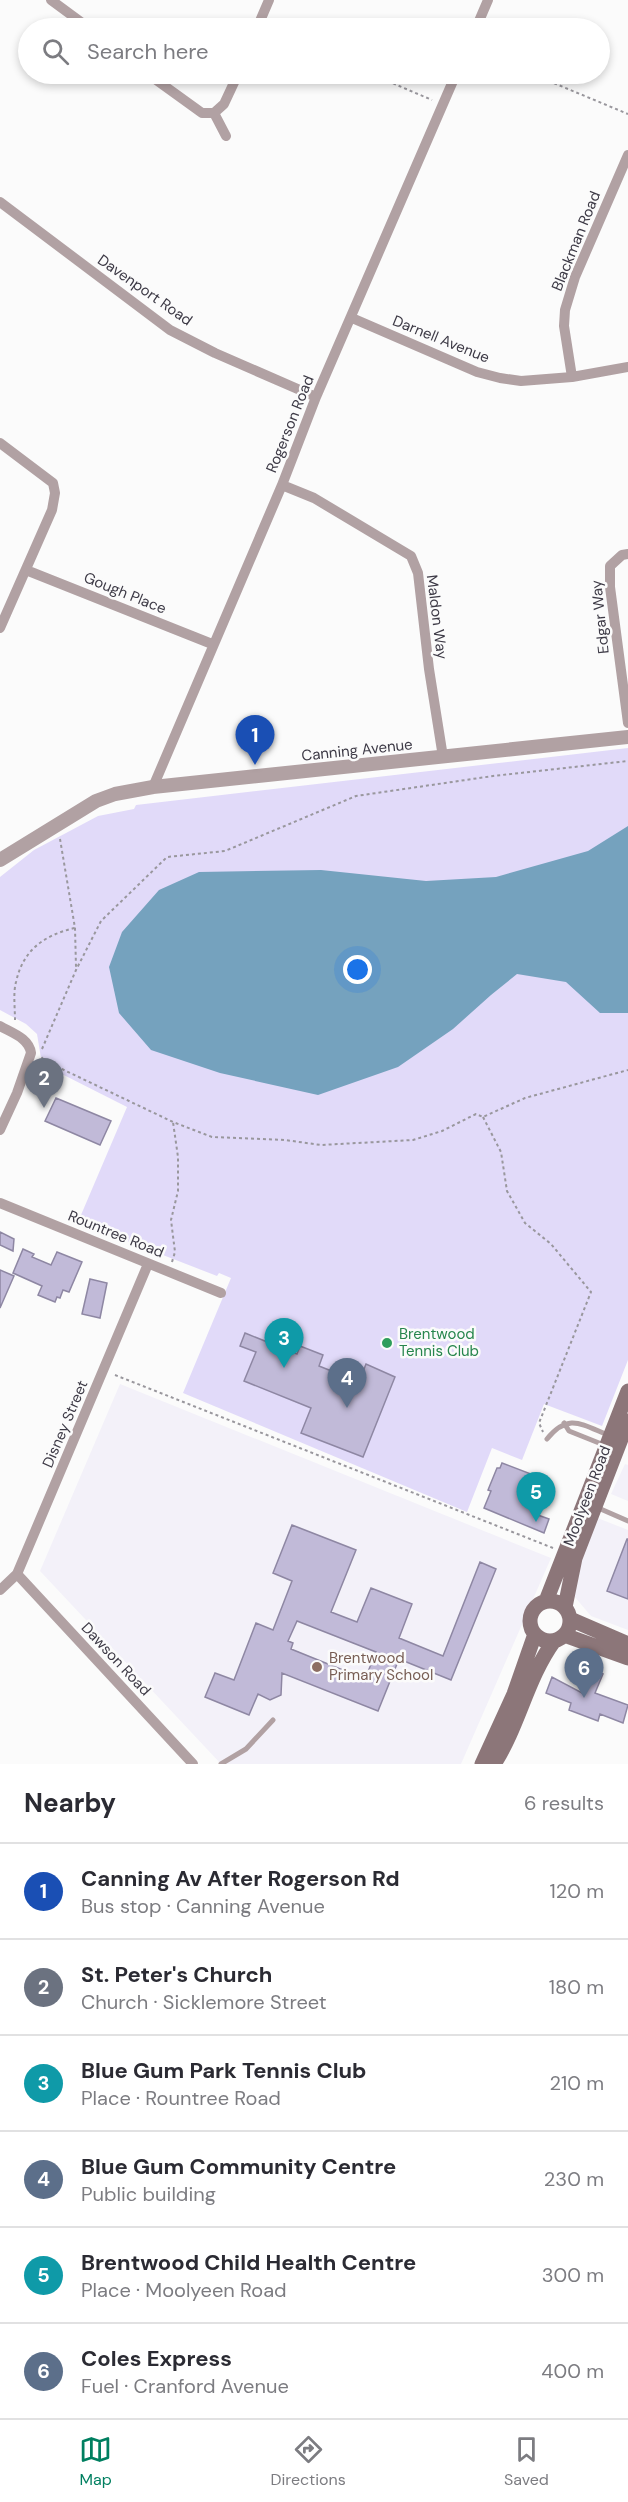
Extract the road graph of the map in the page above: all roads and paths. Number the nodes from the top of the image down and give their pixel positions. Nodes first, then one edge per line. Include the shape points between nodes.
1 (51, 0) edge
2 (269, 0) edge
3 (488, 0) edge
4 (75, 18) edge
5 (261, 18) edge
6 (480, 18) edge
7 (162, 84) edge
8 (233, 84) edge
9 (395, 84) edge
10 (452, 84) edge
11 (556, 84) edge
12 (443, 104) junction
13 (214, 113) junction
14 (628, 114) edge
15 (226, 136) dead end
16 (628, 155) edge
17 (623, 183) edge
18 (0, 202) edge
19 (352, 318) junction
20 (628, 367) edge
21 (573, 376) junction
22 (316, 397) junction
23 (0, 443) edge
24 (282, 485) junction
25 (628, 554) edge
26 (27, 570) junction
27 (0, 627) edge
28 (212, 644) junction
29 (628, 723) edge
30 (628, 737) edge
31 (443, 757) junction
32 (628, 761) edge
33 (153, 787) junction
34 (55, 825) junction
35 (0, 860) edge
36 (75, 928) junction
37 (76, 970) junction
38 (15, 1025) dead end
39 (0, 1026) edge
40 (628, 1070) edge
41 (483, 1117) junction
42 (173, 1122) junction
43 (0, 1130) edge
44 (0, 1203) edge
45 (148, 1264) junction
46 (168, 1272) junction
47 (221, 1293) dead end
48 (104, 1370) junction
49 (628, 1390) edge
50 (628, 1420) edge
51 (564, 1423) junction
52 (547, 1439) joint
53 (614, 1443) junction
54 (590, 1503) junction
55 (628, 1521) edge
56 (565, 1553) junction
57 (17, 1574) junction
58 (0, 1590) edge
59 (546, 1601) junction
60 (567, 1613) junction
61 (535, 1634) junction
62 (559, 1638) junction
63 (628, 1644) edge
64 (628, 1658) edge
65 (273, 1720) dead end
66 (193, 1764) edge
67 (221, 1764) edge
68 (482, 1764) edge
69 (494, 1764) edge

1 - 4 street
2 - 5 street
3 - 6 street
7 - 13 street via 202,113
8 - 13 street via 224,104
9 - 12 path
10 - 12 street, Rogerson Road
11 - 14 path
12 - 19 street, Rogerson Road
13 - 15 street
16 - 17 street, Blackman Road
17 - 21 street, Blackman Road via 575,277 566,310 564,326
18 - 22 street, Davenport Road via 170,330
19 - 21 street, Darnell Avenue via 477,372 521,381
19 - 22 street, Rogerson Road
20 - 21 street, Darnell Avenue
22 - 24 street, Rogerson Road
23 - 26 street via 53,483 56,493
24 - 28 street, Rogerson Road
24 - 31 street, Maldon Way via 314,498 411,556 418,573
25 - 29 street, Edgar Way via 610,566 610,577
26 - 27 street
26 - 28 street, Gough Place
28 - 33 street, Rogerson Road
30 - 31 street, Canning Avenue
31 - 33 street, Canning Avenue
32 - 37 path via 356,796 225,851 167,857 101,921
33 - 34 street, Canning Avenue via 96,801
34 - 35 street, Canning Avenue
34 - 36 path via 60,835
36 - 37 path
36 - 38 path via 57,932 36,944 24,962 16,983
37 - 42 path via 42,1048 43,1060
39 - 43 street via 20,1036 31,1048 29,1062
40 - 41 path via 525,1098
41 - 42 path via 476,1114 413,1140 321,1145 212,1137
41 - 52 path via 501,1152 507,1191 525,1223 551,1244 591,1292 539,1423
42 - 46 path via 178,1191 171,1220 175,1252
44 - 45 street, Rountree Road
45 - 46 street, Rountree Road
45 - 48 street, Disney Street
46 - 47 street, Rountree Road
48 - 56 path
48 - 57 street, Disney Street
49 - 53 main road, Moolyeen Road
50 - 53 main road, Moolyeen Road
51 - 52 lane
51 - 53 lane via 575,1422
51 - 53 lane via 569,1431
53 - 54 main road, Moolyeen Road
54 - 55 lane
54 - 56 main road, Moolyeen Road
54 - 60 main road, Moolyeen Road via 575,1558
56 - 59 main road, Moolyeen Road
57 - 58 street, Disney Street
57 - 66 street, Dawson Road
59 - 60 main road via 559,1602
59 - 61 main road, Moolyeen Road via 531,1614
60 - 62 main road, Moolyeen Road via 570,1627
60 - 63 main road
61 - 62 main road via 547,1641
61 - 68 main road, Moolyeen Road via 514,1694
62 - 64 main road
62 - 69 main road, Moolyeen Road via 540,1660
65 - 67 lane via 246,1749

